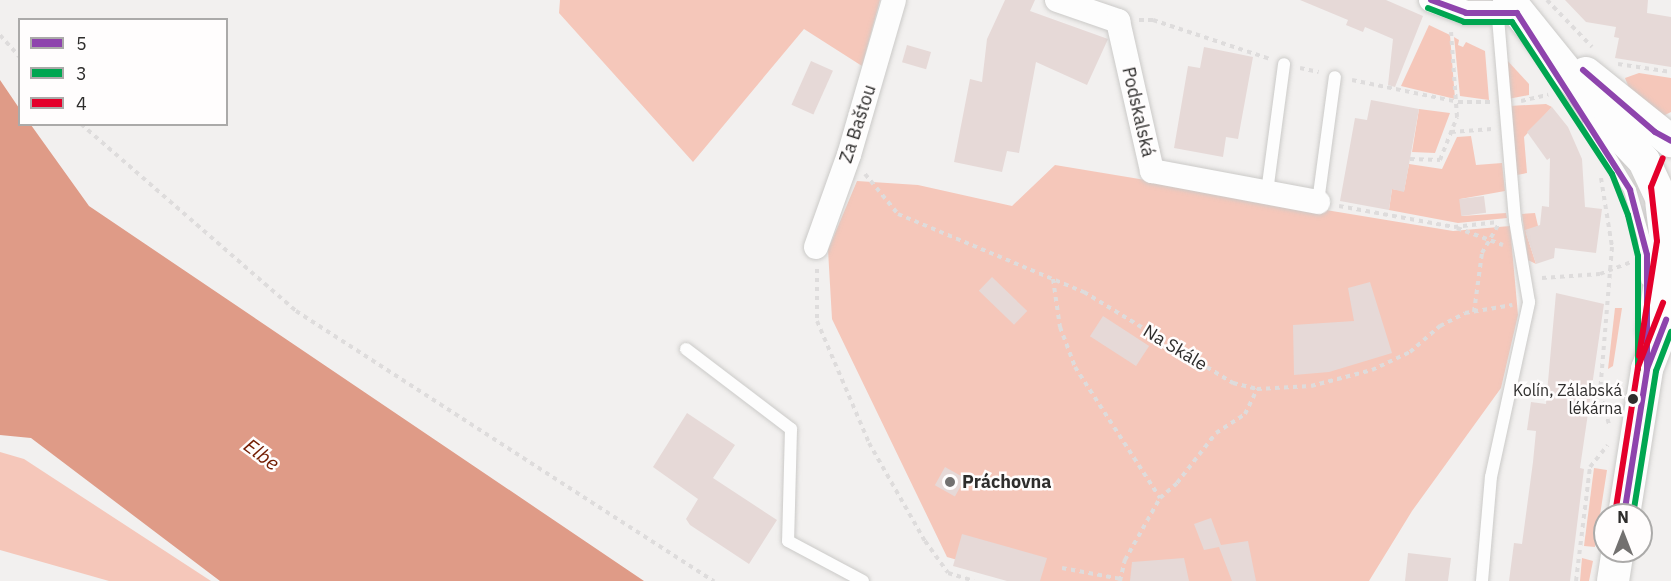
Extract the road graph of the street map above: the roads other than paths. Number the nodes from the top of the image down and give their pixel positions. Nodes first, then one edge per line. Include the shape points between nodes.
1 (894, 0) edge
2 (1057, 0) edge
3 (1433, 1) edge
4 (1508, 10) edge
5 (1284, 64) road end
6 (1335, 77) road end
7 (1671, 141) edge
8 (1671, 162) edge
9 (1267, 192) junction
10 (1318, 202) joint
11 (1664, 208) edge
12 (816, 247) road end
13 (1671, 306) edge
14 (686, 349) dead end
15 (1647, 369) junction
16 (1626, 503) edge
17 (1616, 563) edge
18 (863, 581) edge
19 (1482, 581) edge
20 (1613, 581) edge

1 - 12 street, Za Baštou via 849,155
2 - 9 street, Podskalská via 1118,21 1152,171
3 - 4 street via 1466,13
4 - 7 street via 1654,132
4 - 11 street via 1644,161
4 - 15 lane via 1620,170 1637,212 1647,255
4 - 19 lane via 1503,102 1515,220 1529,302 1491,477
5 - 9 lane
6 - 10 lane
8 - 11 street via 1661,180
9 - 10 street, Podskalská
11 - 15 street via 1666,242
13 - 15 street
14 - 18 lane via 791,429 788,541
15 - 16 street
17 - 20 street

